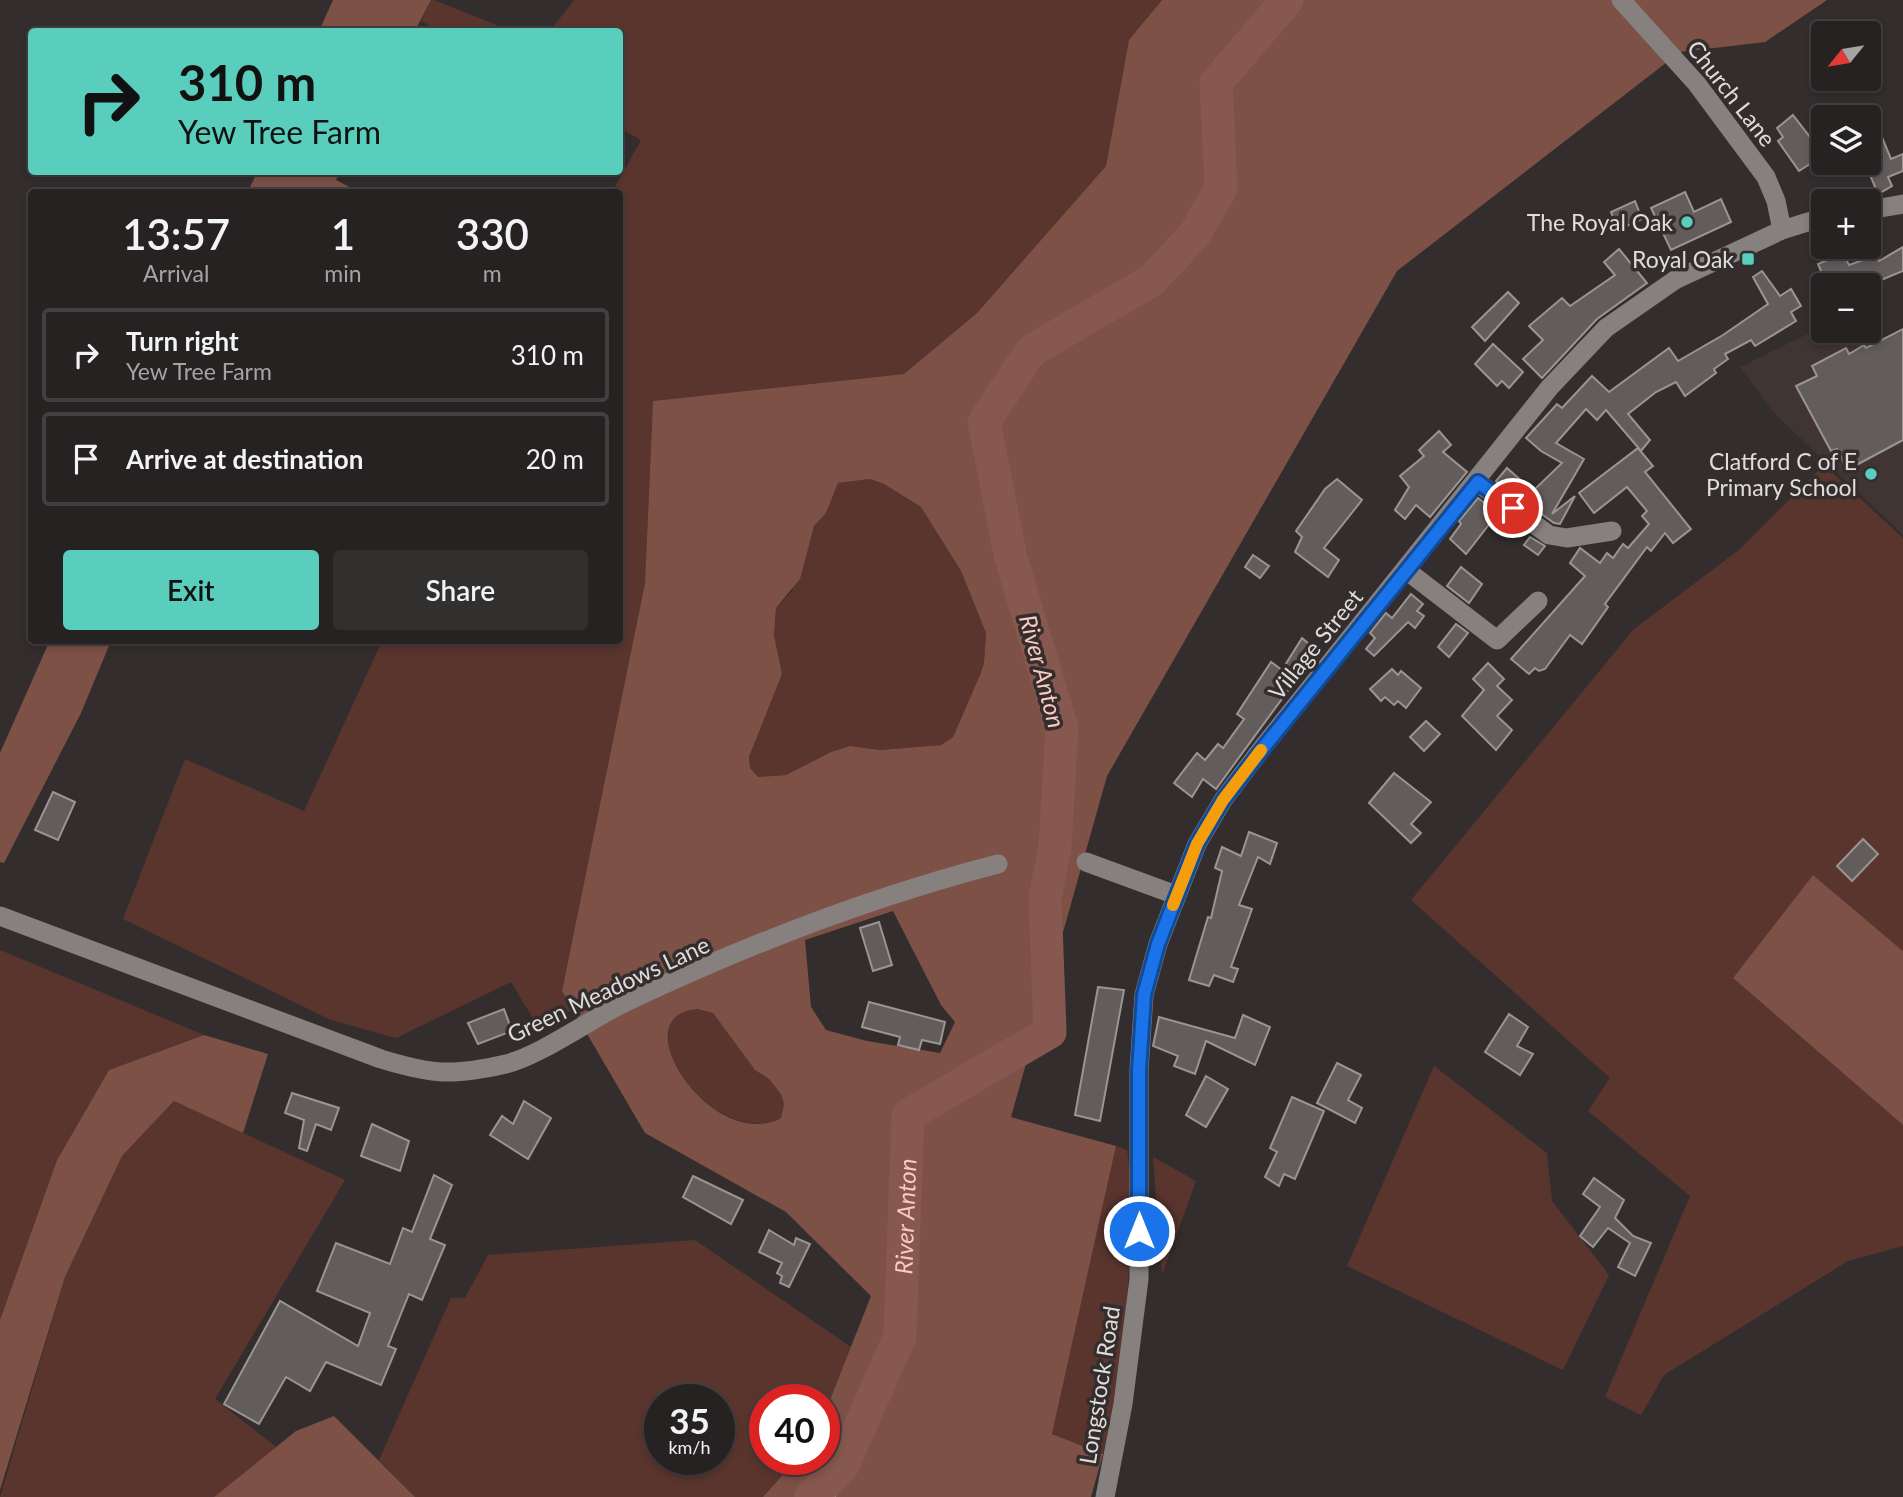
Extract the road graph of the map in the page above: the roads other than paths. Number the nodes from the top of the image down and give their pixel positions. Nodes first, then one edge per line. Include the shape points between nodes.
1 (1621, 0) edge
2 (1903, 204) edge
3 (1881, 208) edge
4 (1811, 221) edge
5 (1782, 230) junction
6 (1478, 482) junction
7 (1612, 531) dead end
8 (1406, 570) junction
9 (1538, 601) dead end
10 (1086, 862) dead end
11 (998, 864) dead end
12 (1177, 895) junction
13 (0, 916) edge
14 (1139, 1279) joint
15 (1105, 1497) edge

1 - 5 street, Church Lane via 1696,84 1766,177
2 - 3 street
4 - 5 street, Village Street
5 - 6 street, Village Street via 1675,280 1606,328 1550,387
6 - 7 street via 1549,535 1567,538
6 - 8 street, Village Street
8 - 9 street via 1497,640
8 - 12 street, Village Street via 1223,800 1197,844
10 - 12 street
11 - 13 street, Green Meadows Lane via 926,883 798,929 623,1003 510,1063 449,1074 381,1059
12 - 14 street, Village Street via 1144,995 1139,1070
14 - 15 street, Longstock Road

